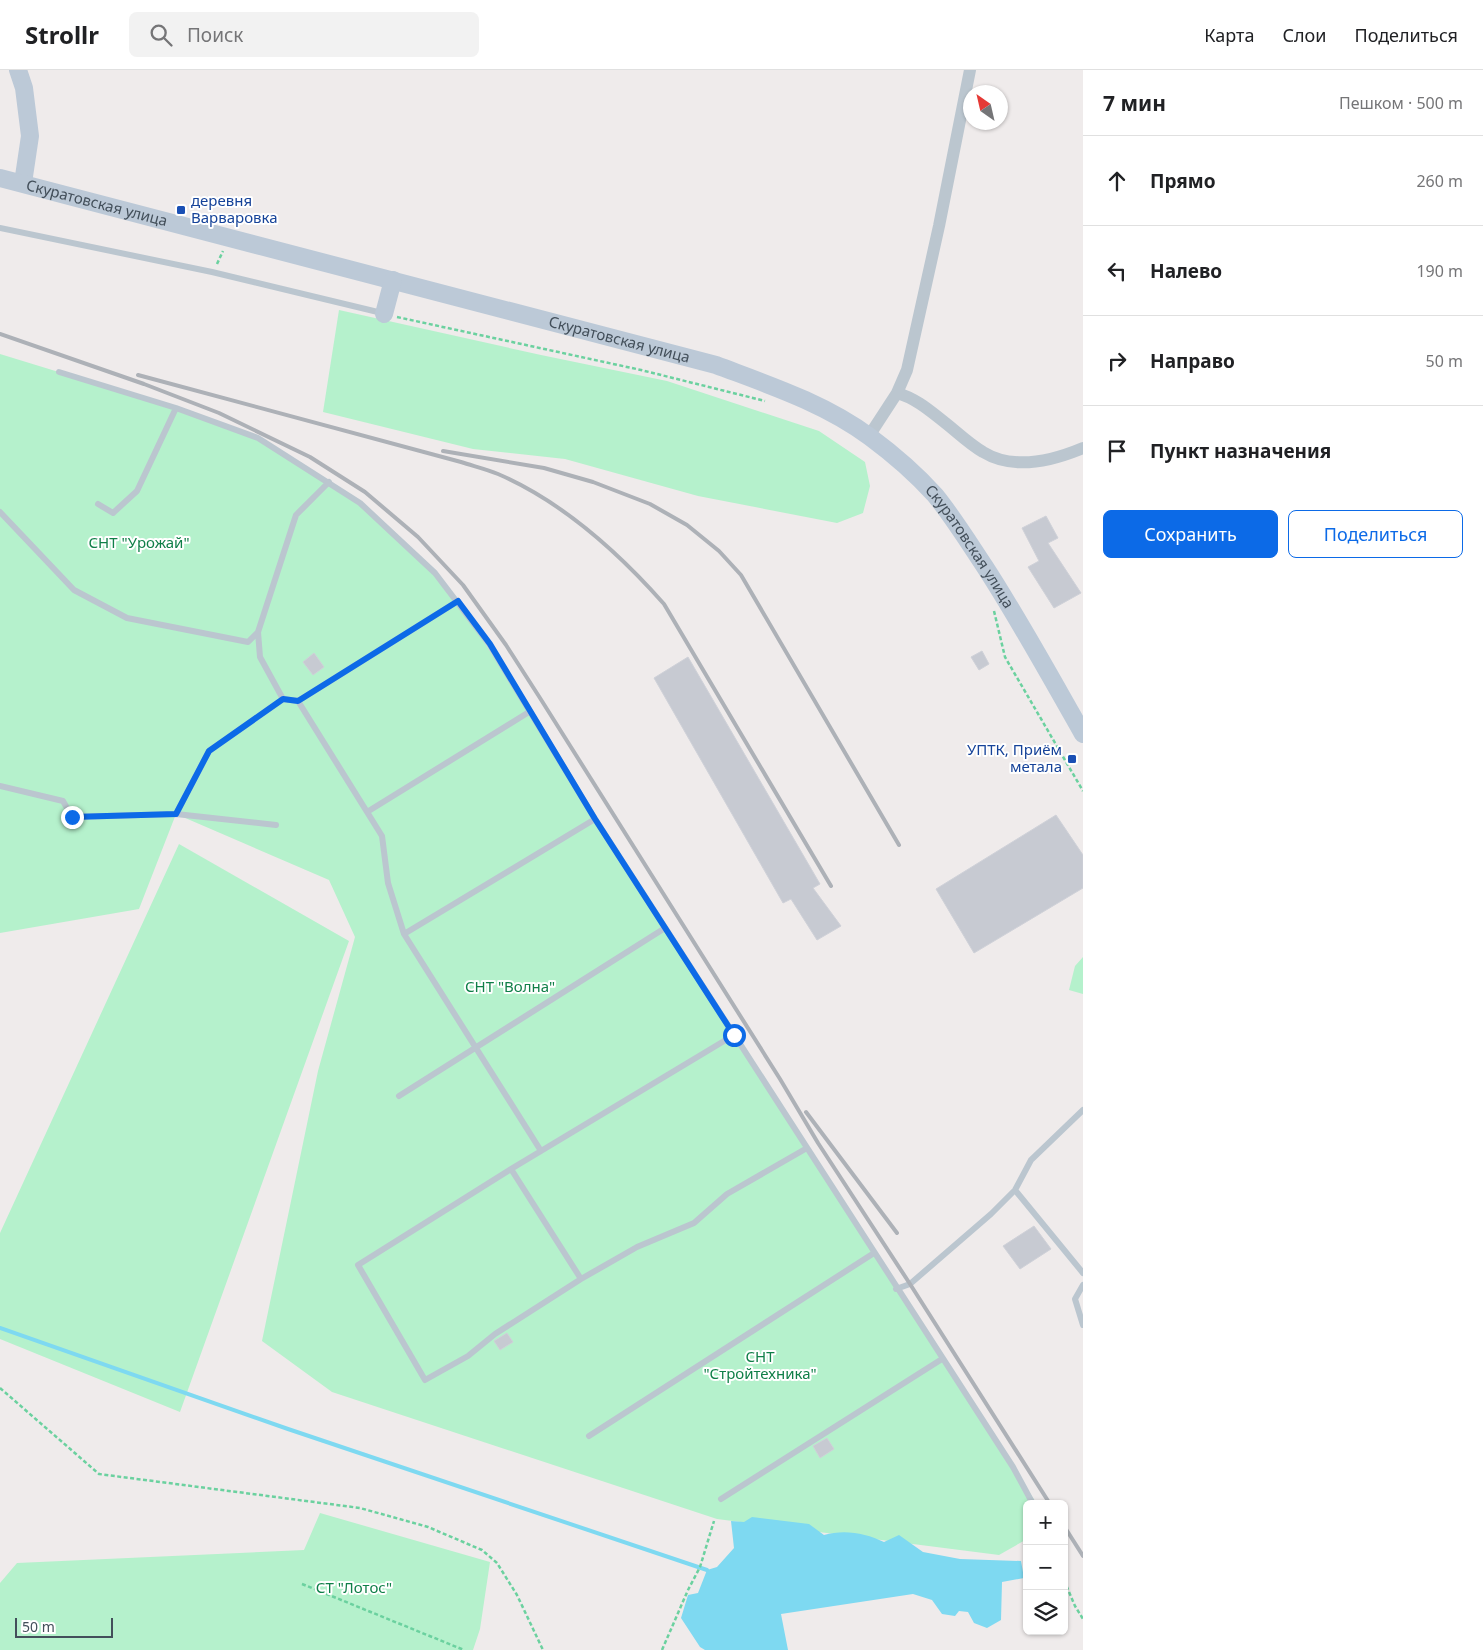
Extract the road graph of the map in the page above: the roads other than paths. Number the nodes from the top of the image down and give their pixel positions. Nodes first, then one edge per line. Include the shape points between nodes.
1 (18, 70) edge
2 (970, 70) edge
3 (0, 178) edge
4 (23, 183) junction
5 (0, 228) edge
6 (393, 280) junction
7 (384, 314) joint
8 (60, 372) dead end
9 (897, 393) junction
10 (176, 408) junction
11 (869, 436) junction
12 (1083, 448) edge
13 (329, 482) junction
14 (98, 504) dead end
15 (0, 512) edge
16 (458, 601) junction
17 (258, 632) junction
18 (283, 699) junction
19 (298, 701) junction
20 (530, 712) junction
21 (1083, 734) edge
22 (0, 786) edge
23 (367, 812) junction
24 (176, 814) junction
25 (595, 819) junction
26 (276, 825) dead end
27 (665, 928) junction
28 (404, 934) junction
29 (734, 1035) junction
30 (475, 1048) junction
31 (399, 1096) dead end
32 (1083, 1110) edge
33 (807, 1148) junction
34 (541, 1151) junction
35 (511, 1169) junction
36 (1015, 1190) junction
37 (874, 1254) junction
38 (1083, 1273) edge
39 (580, 1280) junction
40 (1083, 1285) edge
41 (896, 1288) junction
42 (1083, 1325) edge
43 (942, 1359) junction
44 (588, 1436) dead end
45 (721, 1499) dead end
46 (1030, 1500) edge

1 - 4 street via 24,88 30,136
2 - 9 street via 907,370
3 - 4 street, Скуратовская улица
4 - 6 street, Скуратовская улица
5 - 7 lane via 212,272
6 - 7 street
6 - 11 street, Скуратовская улица via 716,365 817,405
8 - 10 lane
9 - 11 street
9 - 12 street via 910,397 982,452 1000,460 1019,464
10 - 13 lane via 258,438
10 - 14 lane via 137,491 113,513
11 - 21 street, Скуратовская улица via 935,496 968,540
13 - 16 lane via 360,503 435,573
13 - 17 lane via 296,515
15 - 17 lane via 74,590 127,618 248,642
16 - 19 lane
16 - 20 lane via 490,644
17 - 18 lane via 260,657
18 - 19 lane
18 - 24 lane via 209,751
19 - 23 lane
20 - 23 lane
20 - 25 lane
22 - 24 lane via 63,801 72,817
23 - 28 lane via 382,836 388,883
24 - 26 lane
25 - 27 lane
25 - 28 lane
27 - 29 lane
27 - 30 lane
28 - 30 lane
29 - 33 lane
29 - 34 lane
30 - 31 lane
30 - 34 lane
32 - 36 lane via 1031,1160
33 - 37 lane
33 - 39 lane via 727,1194 694,1223 637,1247
34 - 35 lane
35 - 39 lane
35 - 39 lane via 358,1265 425,1380 468,1356 495,1334
36 - 38 lane
36 - 41 lane via 910,1284
37 - 41 lane
37 - 44 lane
40 - 42 lane via 1075,1299
41 - 43 lane
43 - 45 lane
43 - 46 lane via 1013,1467

